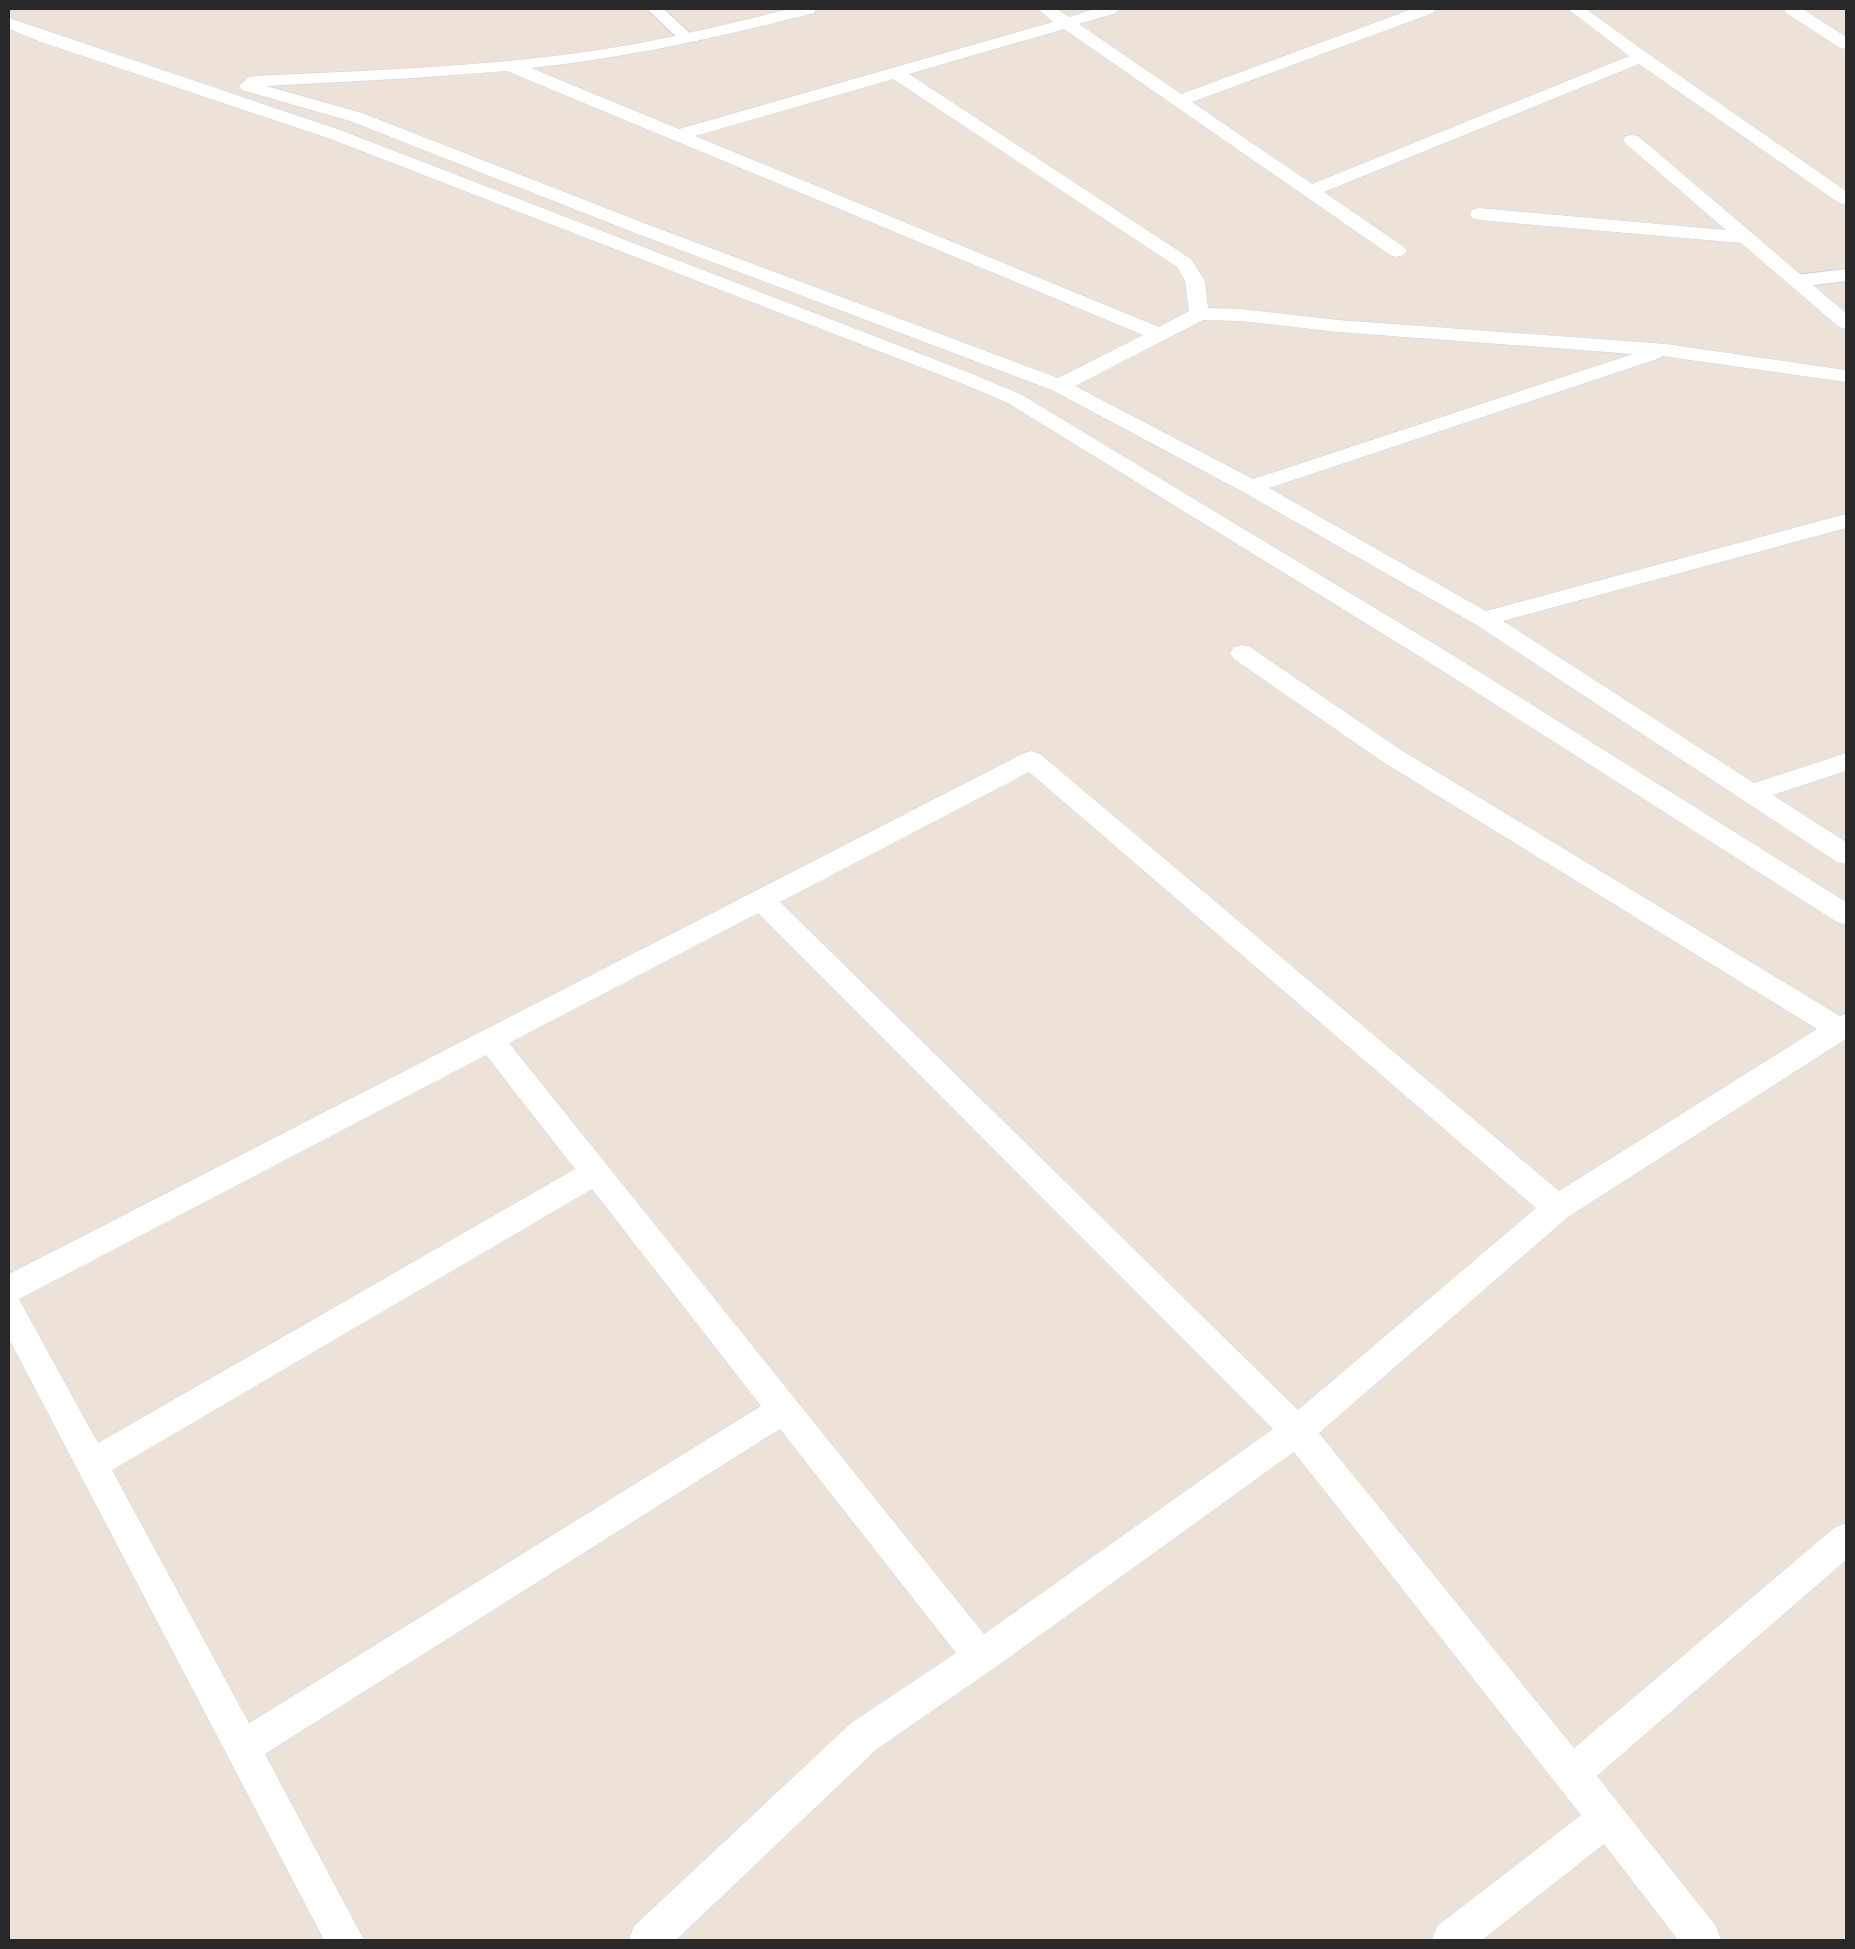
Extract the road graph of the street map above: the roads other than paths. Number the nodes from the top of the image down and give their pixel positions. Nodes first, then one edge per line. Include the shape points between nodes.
1 (22, 9) edge
2 (655, 9) edge
3 (808, 9) edge
4 (1046, 9) edge
5 (1110, 9) edge
6 (1428, 9) edge
7 (1576, 9) edge
8 (1792, 9) edge
9 (9, 23) edge
10 (1067, 23) junction
11 (688, 39) junction
12 (1846, 44) edge
13 (1641, 57) junction
14 (508, 64) junction
15 (896, 72) junction
16 (233, 82) junction
17 (212, 93) junction
18 (1181, 100) junction
19 (678, 135) junction
20 (1632, 140) dead end
21 (1310, 190) junction
22 (1846, 199) edge
23 (1479, 214) dead end
24 (1746, 238) junction
25 (1397, 251) dead end
26 (1846, 275) edge
27 (1797, 281) junction
28 (1199, 314) junction
29 (1846, 323) edge
30 (1161, 335) junction
31 (1666, 350) junction
32 (1846, 376) edge
33 (1059, 386) junction
34 (1251, 487) junction
35 (1846, 520) edge
36 (1483, 619) junction
37 (1242, 653) dead end
38 (1846, 762) edge
39 (1752, 793) junction
40 (1846, 855) edge
41 (761, 900) junction
42 (1846, 915) edge
43 (1842, 1027) edge
44 (491, 1041) junction
45 (596, 1172) junction
46 (1557, 1208) junction
47 (9, 1289) edge
48 (9, 1308) edge
49 (784, 1409) junction
50 (1297, 1431) junction
51 (92, 1464) junction
52 (1846, 1539) edge
53 (981, 1657) junction
54 (243, 1747) junction
55 (1572, 1774) junction
56 (1607, 1818) junction
57 (346, 1940) edge
58 (648, 1940) edge
59 (1451, 1940) edge
60 (1702, 1940) edge

1 - 16 street via 122,49
2 - 11 lane
3 - 11 street
4 - 10 street
5 - 10 street
6 - 18 street
7 - 13 street
8 - 12 street
9 - 17 street
10 - 15 street
10 - 18 street
11 - 14 street via 574,58
13 - 21 street
13 - 22 street
14 - 16 street via 365,76
14 - 19 street
15 - 19 street
15 - 28 street via 1184,263 1194,281
16 - 17 street
16 - 33 street via 356,117
17 - 42 street via 334,134 1015,399 1443,660
18 - 21 street
19 - 30 street
20 - 24 street
21 - 25 street
23 - 24 street
24 - 27 street
26 - 27 lane
27 - 29 street
28 - 30 street
28 - 31 street
30 - 33 street
31 - 32 street
31 - 34 street
33 - 34 street
34 - 36 street
35 - 36 street
36 - 39 street
37 - 43 street via 1392,756
38 - 39 street
39 - 40 street
41 - 44 street
41 - 46 street via 1031,760
41 - 50 street
43 - 46 street
44 - 45 street
44 - 47 street
45 - 49 street
45 - 51 street
46 - 50 street
48 - 51 street
49 - 53 street
49 - 54 street
50 - 53 street
50 - 55 street
51 - 54 street
52 - 55 street
53 - 58 street via 864,1736
54 - 57 street
55 - 56 street
56 - 59 street
56 - 60 street

